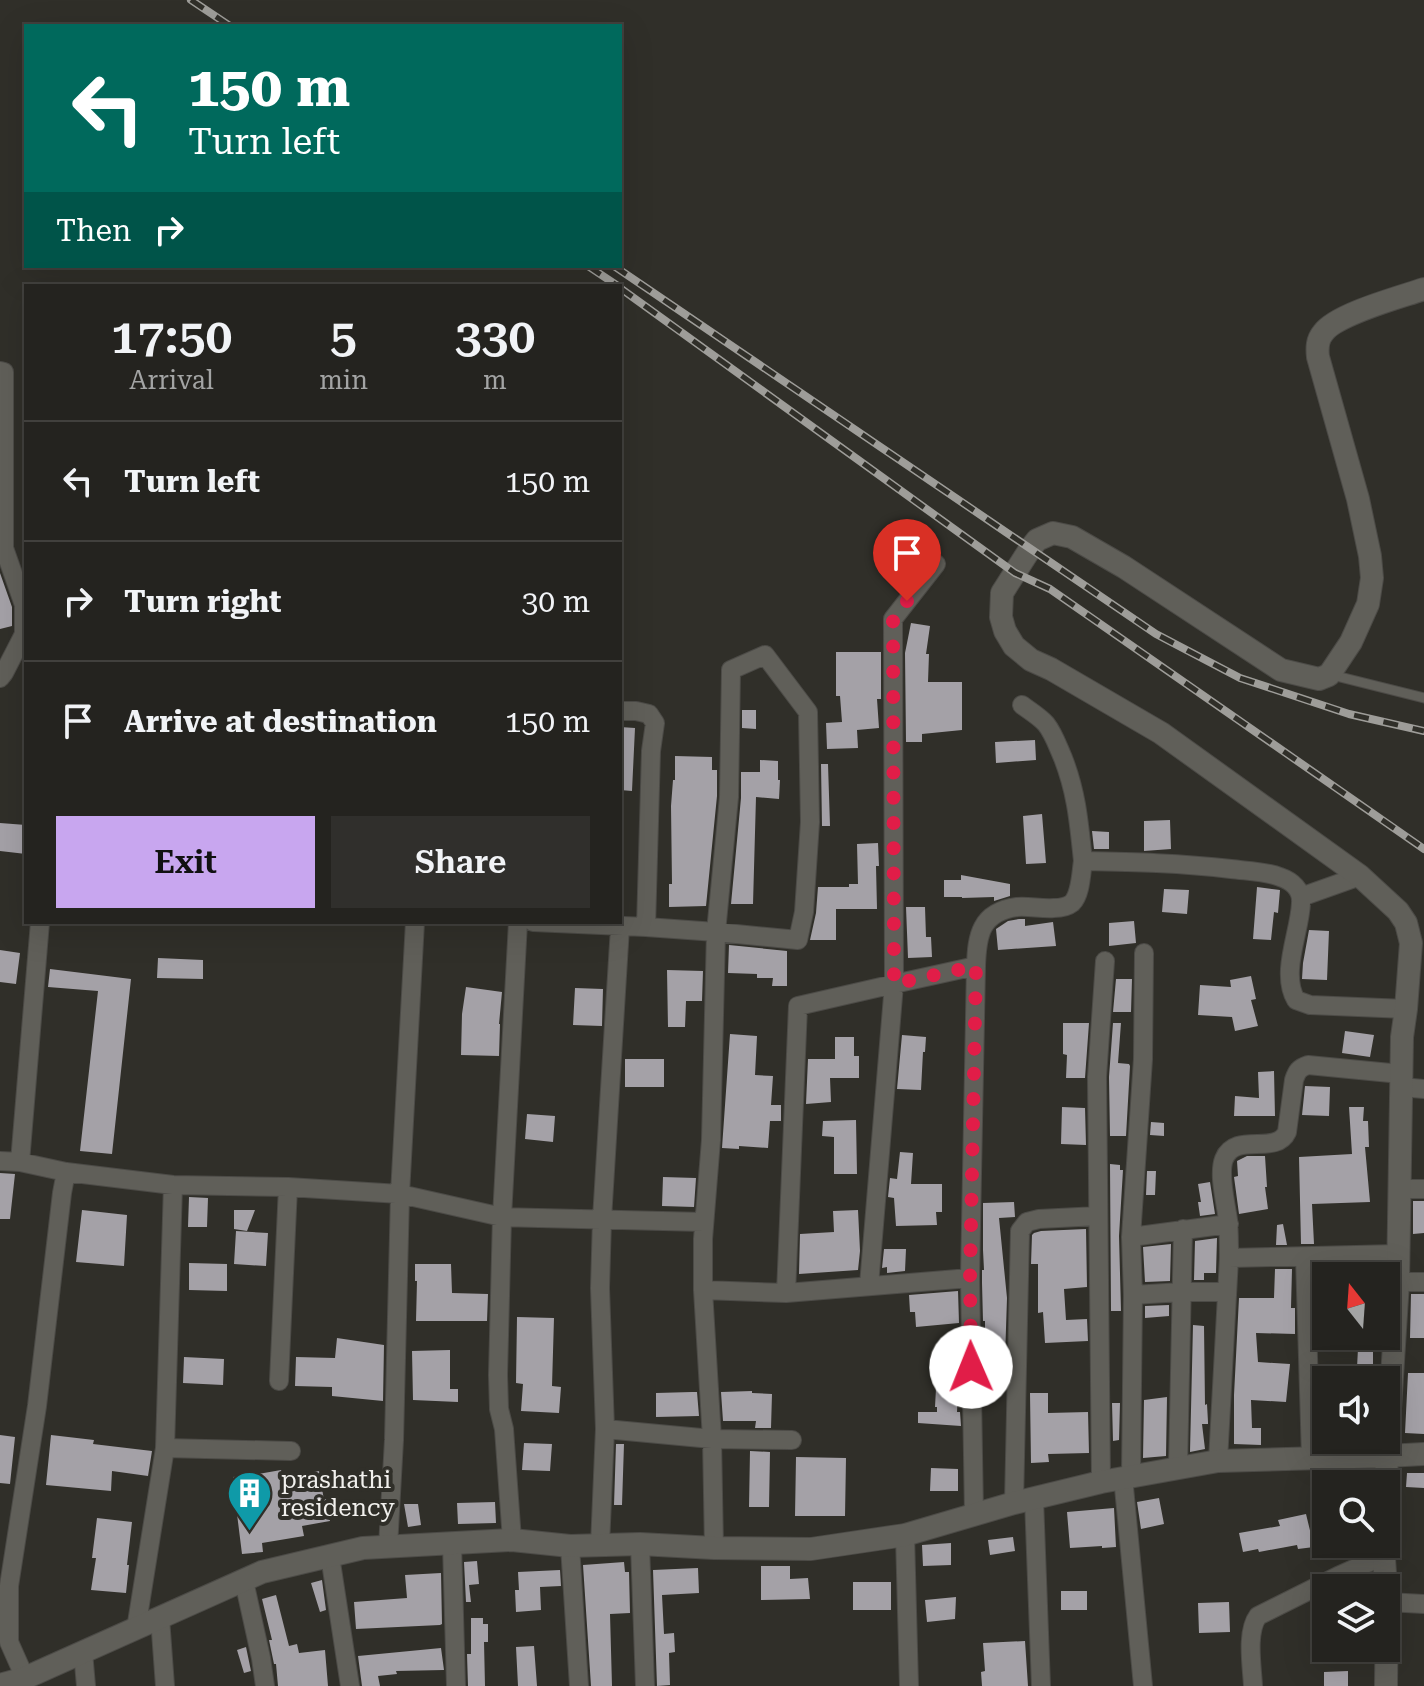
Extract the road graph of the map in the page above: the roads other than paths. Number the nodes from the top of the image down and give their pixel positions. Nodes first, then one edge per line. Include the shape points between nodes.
1 (1424, 289) edge
2 (0, 371) edge
3 (936, 564) dead end
4 (7, 579) edge
5 (24, 604) edge
6 (24, 634) edge
7 (1329, 675) junction
8 (0, 678) edge
9 (1424, 698) edge
10 (1022, 705) dead end
11 (622, 711) edge
12 (1083, 861) junction
13 (1360, 876) junction
14 (1301, 897) junction
15 (40, 924) edge
16 (415, 924) edge
17 (518, 924) edge
18 (568, 924) edge
19 (620, 927) junction
20 (646, 927) junction
21 (716, 932) junction
22 (1144, 953) dead end
23 (1105, 961) dead end
24 (976, 966) junction
25 (894, 984) junction
26 (1406, 1009) junction
27 (1401, 1081) junction
28 (1424, 1089) edge
29 (0, 1161) edge
30 (20, 1162) junction
31 (66, 1172) junction
32 (173, 1185) junction
33 (288, 1187) junction
34 (1399, 1189) junction
35 (1424, 1189) edge
36 (400, 1194) junction
37 (1098, 1216) junction
38 (502, 1217) junction
39 (602, 1219) junction
40 (704, 1222) junction
41 (1229, 1224) junction
42 (1183, 1229) junction
43 (1131, 1237) junction
44 (1398, 1254) junction
45 (1305, 1257) junction
46 (1229, 1258) junction
47 (1398, 1262) edge
48 (970, 1278) junction
49 (1400, 1282) edge
50 (1424, 1282) edge
51 (869, 1285) junction
52 (703, 1290) junction
53 (1182, 1292) junction
54 (1226, 1292) junction
55 (786, 1293) junction
56 (1133, 1295) junction
57 (1394, 1350) edge
58 (279, 1381) dead end
59 (605, 1429) junction
60 (712, 1439) junction
61 (792, 1440) dead end
62 (165, 1448) junction
63 (291, 1451) dead end
64 (1424, 1454) edge
65 (1387, 1456) junction
66 (1311, 1457) junction
67 (1218, 1461) junction
68 (1178, 1468) junction
69 (1386, 1470) edge
70 (1118, 1478) junction
71 (1024, 1501) junction
72 (974, 1514) junction
73 (905, 1535) junction
74 (512, 1540) junction
75 (452, 1544) junction
76 (640, 1544) junction
77 (570, 1546) junction
78 (600, 1546) junction
79 (388, 1547) junction
80 (714, 1548) junction
81 (330, 1556) junction
82 (1368, 1558) edge
83 (244, 1581) junction
84 (5, 1586) edge
85 (1400, 1597) edge
86 (1424, 1604) edge
87 (160, 1618) junction
88 (136, 1629) junction
89 (83, 1652) junction
90 (1386, 1662) edge
91 (25, 1678) junction
92 (0, 1685) edge
93 (86, 1686) edge
94 (165, 1686) edge
95 (265, 1686) edge
96 (350, 1686) edge
97 (456, 1686) edge
98 (579, 1686) edge
99 (645, 1686) edge
100 (909, 1686) edge
101 (1041, 1686) edge
102 (1143, 1686) edge
103 (1253, 1686) edge
104 (1386, 1686) edge

1 - 7 street via 1332,324 1317,346 1358,499 1372,578 1368,604
2 - 4 street via 6,412
3 - 25 street via 893,619
4 - 5 street
6 - 8 street
7 - 9 lane
7 - 13 street via 1319,679 1281,670 1072,537 1053,533 1037,540 1002,593 1005,631 1031,660 1161,733
10 - 12 street via 1045,723 1067,769
11 - 20 street via 649,714 655,723
12 - 14 street via 1254,872 1281,877 1298,888
12 - 24 street via 1073,902 1062,908 1018,907 991,917 977,937
13 - 14 street
13 - 26 street via 1406,923 1411,943
14 - 26 street via 1290,991 1296,1000
15 - 30 street
16 - 36 street
17 - 38 street
18 - 19 street
19 - 20 street
19 - 39 street
20 - 21 street
21 - 21 street via 729,797 731,670 765,655 808,712 810,822 804,912 798,940
21 - 40 street
22 - 43 street
23 - 37 street via 1097,1077
24 - 25 street
24 - 48 street
25 - 51 street
25 - 55 street via 798,1006
26 - 27 street
27 - 28 street
27 - 34 street
27 - 41 street via 1308,1065 1299,1069 1284,1139 1234,1147 1224,1159
29 - 30 street
30 - 31 street
31 - 32 street
31 - 84 street via 37,1406
32 - 33 street
32 - 62 street
33 - 36 street
33 - 58 street
34 - 35 street
34 - 44 street
36 - 38 street
36 - 79 street
37 - 70 street
37 - 71 street via 1039,1219 1020,1231
38 - 39 street
38 - 74 street via 499,1409
39 - 40 street
39 - 59 street
40 - 52 street
41 - 42 street
41 - 46 street
42 - 43 street
42 - 53 street
43 - 56 street
44 - 45 street
44 - 47 street
45 - 46 street
45 - 66 street
46 - 54 street
48 - 51 street
48 - 72 street
49 - 50 street
51 - 55 street
52 - 55 street
52 - 60 street
53 - 54 street
53 - 56 street
53 - 68 street
54 - 67 street
56 - 70 street
57 - 65 street
59 - 60 street
59 - 78 street
60 - 61 street
60 - 80 street
62 - 63 street
62 - 88 street
64 - 65 street
65 - 66 street
65 - 69 street
66 - 67 street
67 - 68 street
68 - 70 street
70 - 71 street
70 - 102 street
71 - 72 street
71 - 101 street
72 - 73 street
73 - 80 street via 811,1549
73 - 100 street
74 - 75 street
74 - 77 street
75 - 79 street
75 - 97 street
76 - 78 street
76 - 80 street
76 - 99 street
77 - 78 street
77 - 98 street
79 - 81 street
81 - 83 street
81 - 96 street
82 - 103 street via 1258,1616 1251,1634
83 - 87 street
83 - 95 street
84 - 91 street via 9,1642
85 - 86 street
87 - 88 street
87 - 94 street
88 - 89 street
89 - 91 street
89 - 93 street
90 - 104 street
91 - 92 street

